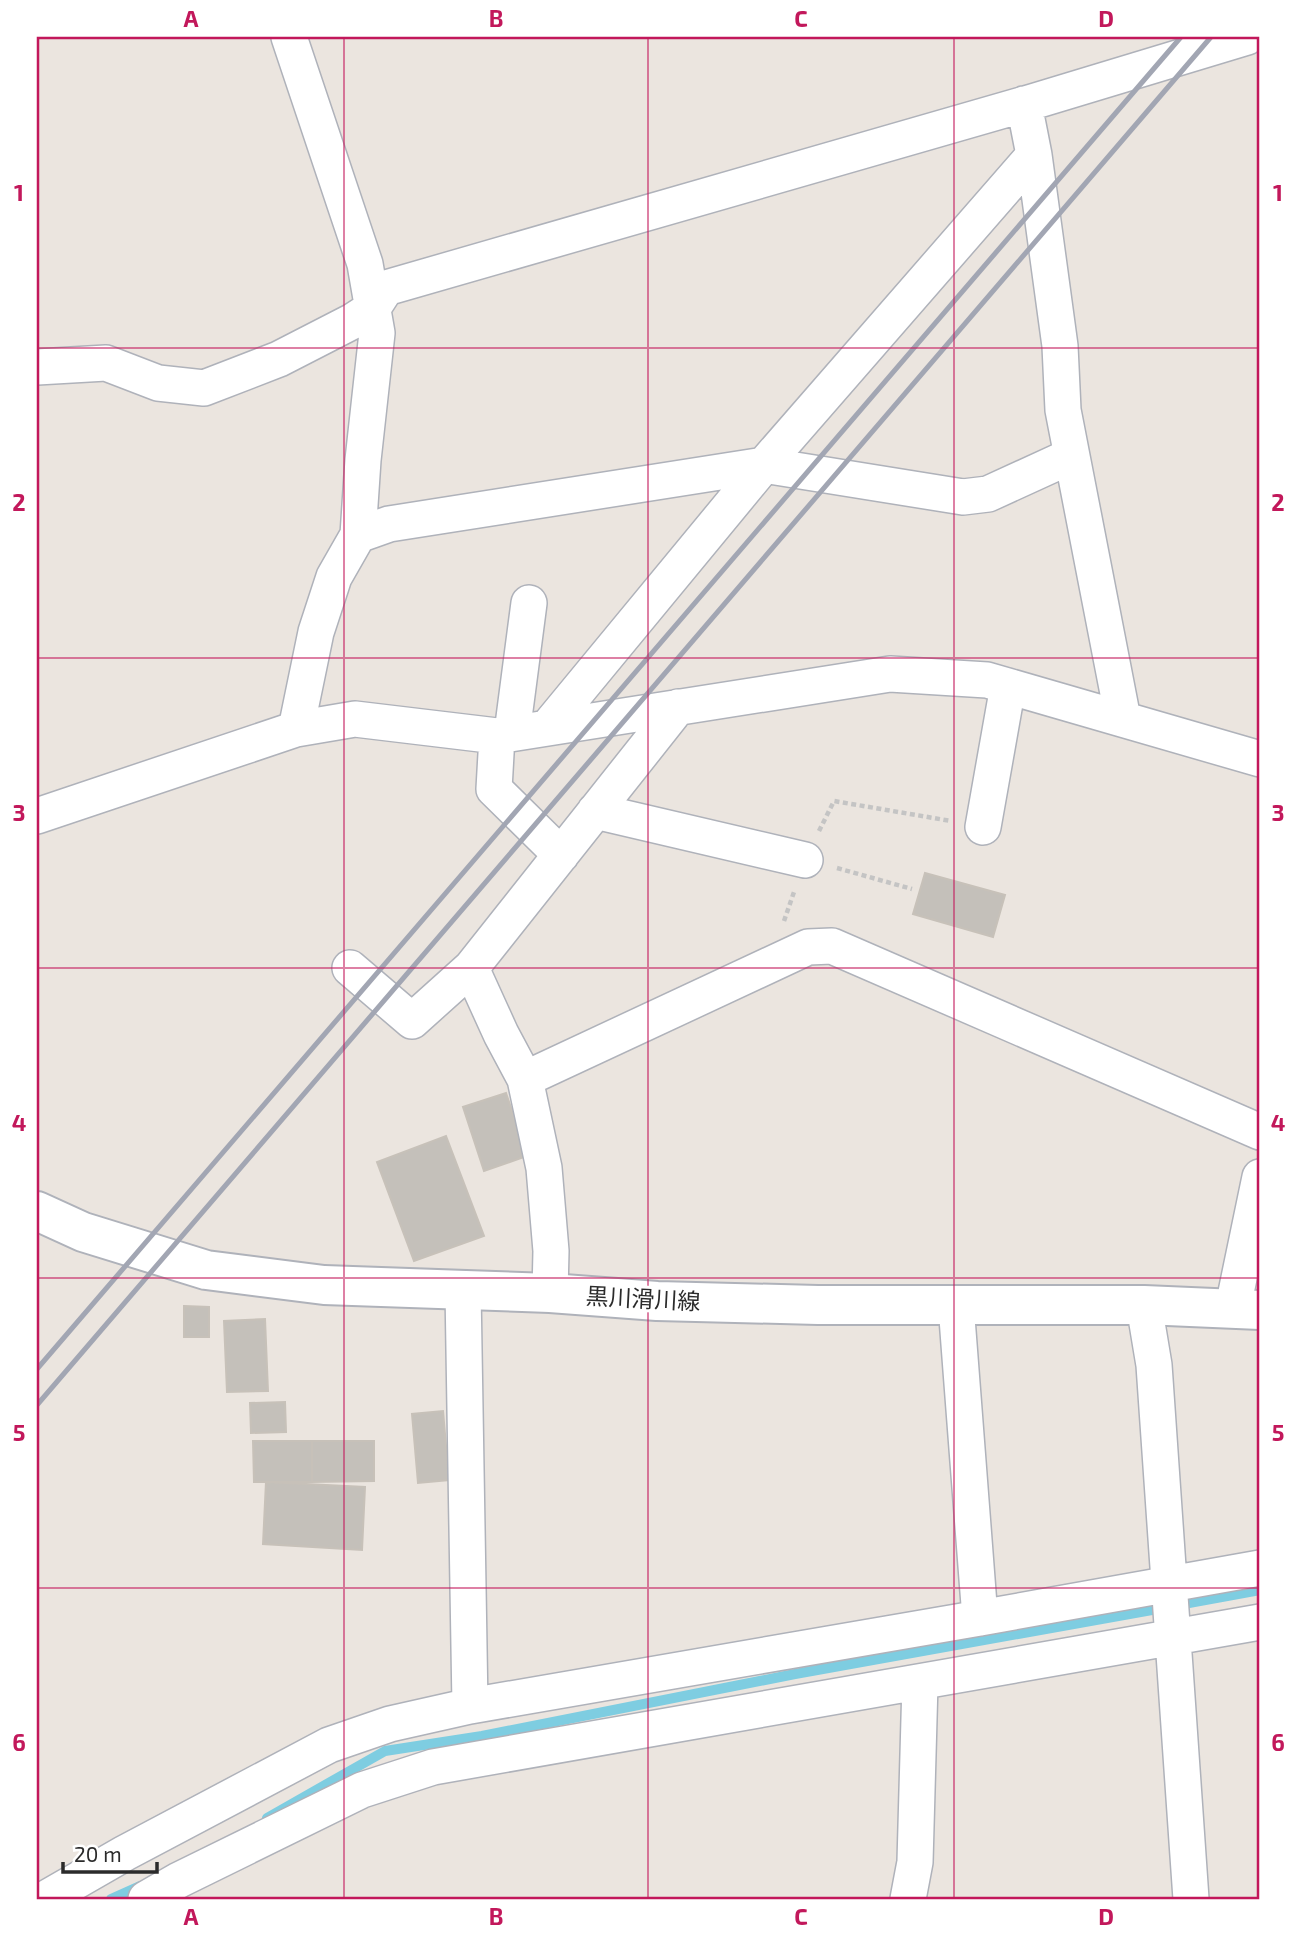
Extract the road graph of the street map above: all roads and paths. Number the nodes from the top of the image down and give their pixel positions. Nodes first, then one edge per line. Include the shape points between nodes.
1 (289, 37) edge
2 (1247, 37) edge
3 (1024, 104) junction
4 (1034, 155) junction
5 (373, 308) junction
6 (37, 367) edge
7 (1071, 456) junction
8 (764, 465) junction
9 (358, 535) junction
10 (528, 603) dead end
11 (1008, 686) junction
12 (678, 707) junction
13 (1123, 719) junction
14 (547, 728) junction
15 (296, 729) junction
16 (504, 735) junction
17 (1260, 759) edge
18 (595, 811) junction
19 (37, 816) edge
20 (983, 827) joint
21 (561, 855) junction
22 (805, 860) junction
23 (912, 889) dead end
24 (792, 954) junction
25 (350, 968) dead end
26 (471, 968) junction
27 (525, 1079) junction
28 (1260, 1132) edge
29 (1260, 1177) edge
30 (37, 1211) edge
31 (463, 1290) junction
32 (550, 1293) junction
33 (956, 1305) junction
34 (1144, 1305) junction
35 (1247, 1308) edge
36 (1260, 1568) edge
37 (1168, 1582) junction
38 (980, 1618) junction
39 (1260, 1622) edge
40 (1172, 1639) junction
41 (920, 1683) junction
42 (470, 1706) junction
43 (181, 1890) edge
44 (45, 1899) edge
45 (146, 1899) edge
46 (908, 1899) edge
47 (1191, 1899) edge

1 - 5 street via 365,264
2 - 3 street
3 - 4 street
3 - 5 street via 386,288
4 - 7 street
4 - 8 street
5 - 6 street via 279,359 204,388 158,383 106,363
5 - 9 street via 377,333
7 - 8 street via 988,494 963,497
7 - 13 street
8 - 9 street via 389,524
8 - 14 street
9 - 15 street via 334,577 316,632
10 - 16 street
11 - 12 street via 987,680 890,674
11 - 13 street
11 - 20 street
12 - 14 street
12 - 18 street
13 - 17 street
14 - 16 street
15 - 16 street via 355,719
15 - 19 street
16 - 21 street via 495,789
18 - 21 street
18 - 22 street
20 - 22 path via 834,801
21 - 26 street
22 - 23 path
22 - 24 path via 781,927
24 - 27 street
24 - 28 street via 808,947 832,946
25 - 26 street via 412,1021
26 - 27 street
27 - 32 street via 544,1168
29 - 35 street
30 - 31 main road, 黒川滑川線 via 83,1232 206,1270 324,1285
31 - 32 main road, 黒川滑川線
31 - 42 street
32 - 33 main road, 黒川滑川線 via 657,1301
33 - 34 main road, 黒川滑川線
33 - 38 street
34 - 35 main road, 黒川滑川線
34 - 37 street via 1154,1364
36 - 37 street
37 - 38 street
37 - 40 street
38 - 42 street
39 - 40 street
40 - 41 street
40 - 47 street
41 - 43 street via 433,1767 362,1790
41 - 46 street via 915,1862
42 - 44 street via 390,1724 329,1745
43 - 45 street

